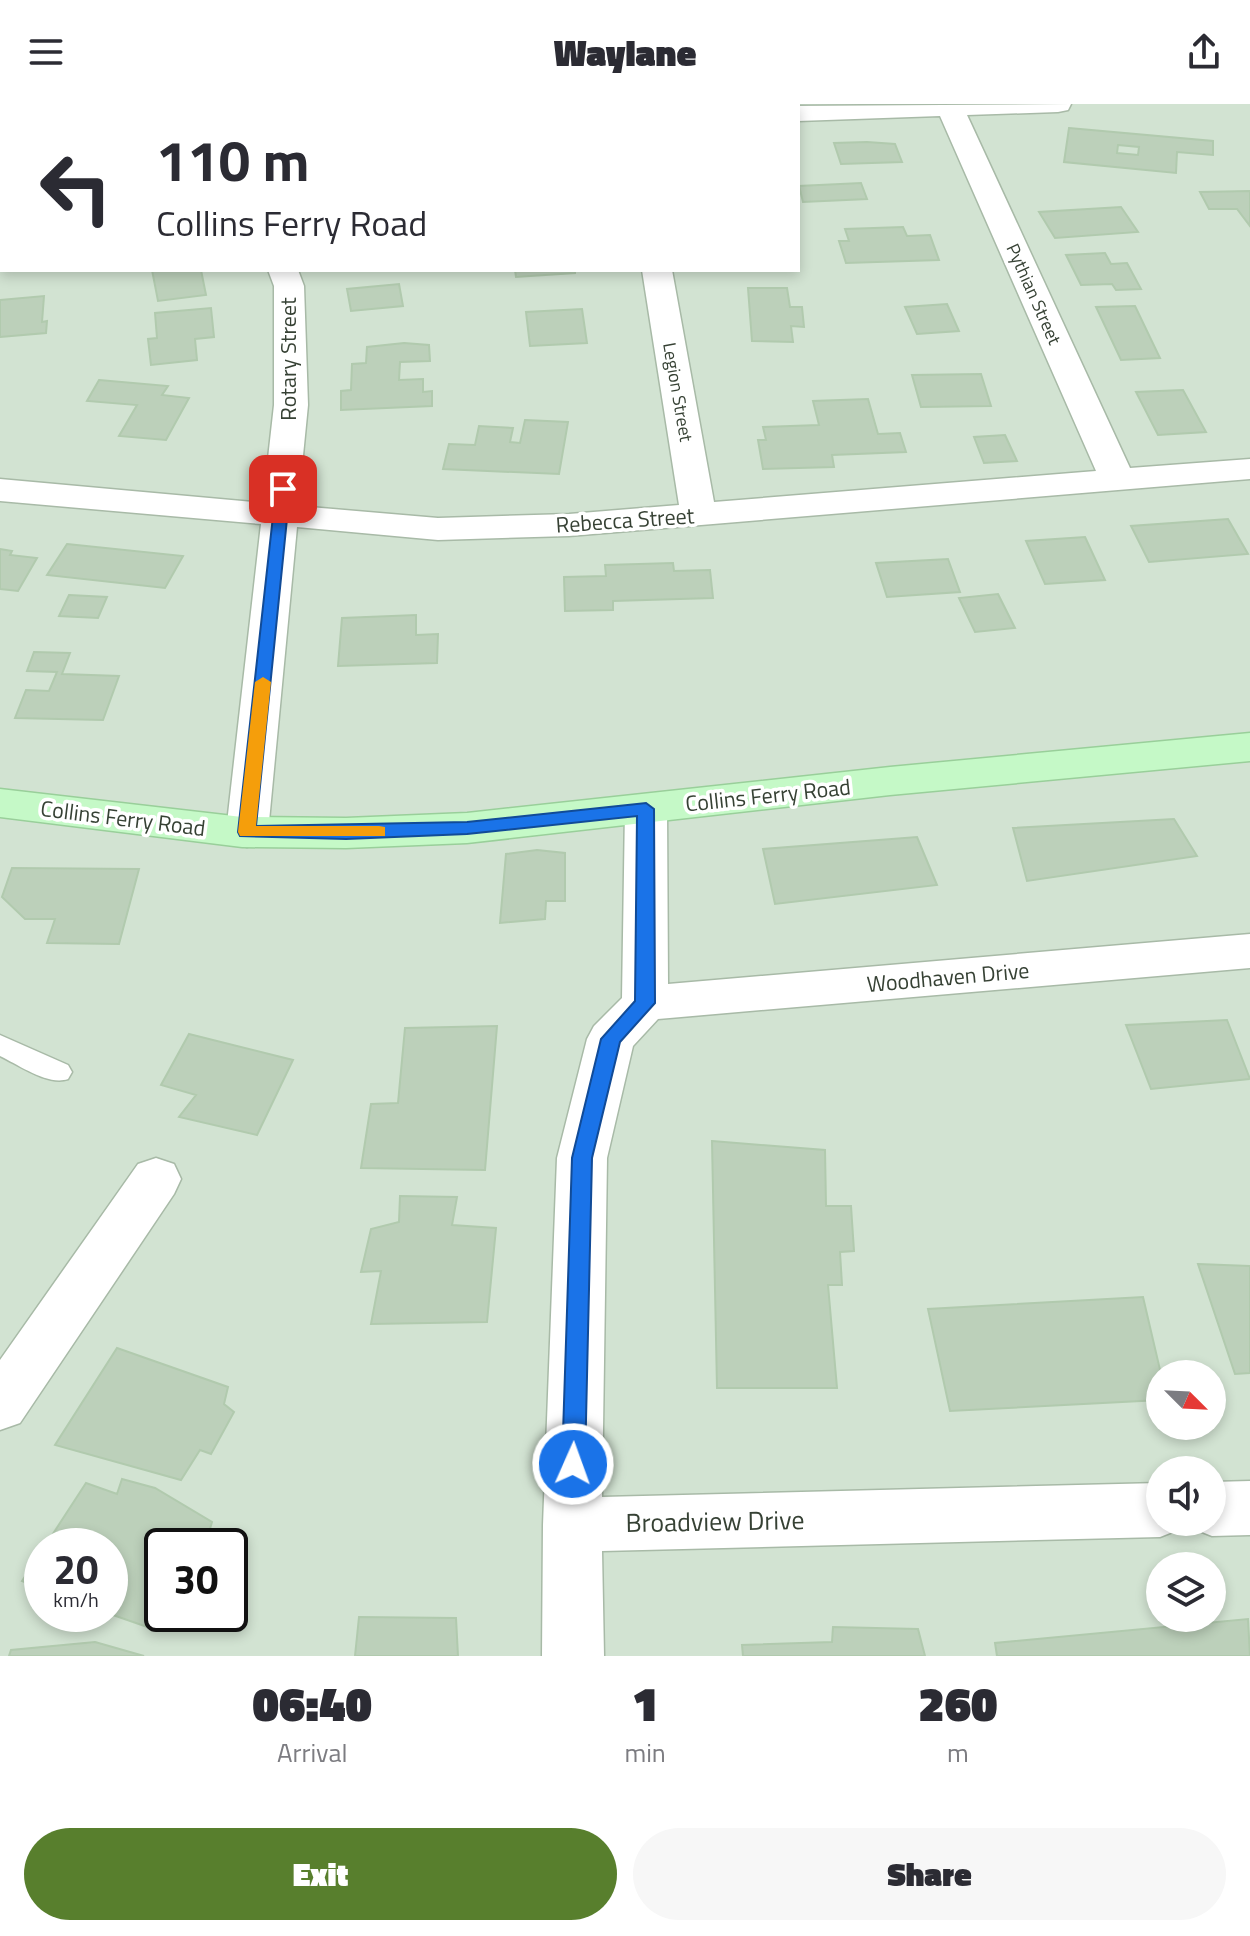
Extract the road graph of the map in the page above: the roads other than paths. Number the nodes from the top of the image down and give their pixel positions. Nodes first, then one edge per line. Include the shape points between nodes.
1 (1058, 104) edge
2 (950, 108) junction
3 (800, 113) edge
4 (284, 272) edge
5 (657, 272) edge
6 (1250, 469) edge
7 (1118, 480) junction
8 (0, 490) edge
9 (698, 514) junction
10 (280, 517) junction
11 (1250, 747) edge
12 (0, 803) edge
13 (646, 809) junction
14 (247, 832) junction
15 (1250, 951) edge
16 (645, 1003) junction
17 (0, 1045) edge
18 (59, 1072) dead end
19 (156, 1179) dead end
20 (0, 1405) edge
21 (1250, 1508) edge
22 (1226, 1509) edge
23 (1146, 1510) edge
24 (572, 1525) junction
25 (573, 1656) edge

1 - 2 street
2 - 3 street
2 - 7 street, Pythian Street
4 - 10 street, Rotary Street via 289,286 291,405
5 - 9 street, Legion Street
6 - 7 street, Rebecca Street
7 - 9 street, Rebecca Street
8 - 10 street, Rebecca Street
9 - 10 street, Rebecca Street via 438,529
10 - 14 street, Rotary Street
11 - 13 street, Collins Ferry Road
12 - 14 street, Collins Ferry Road
13 - 14 street, Collins Ferry Road via 467,828
13 - 16 street
15 - 16 street, Woodhaven Drive
16 - 24 street via 611,1039 582,1158
17 - 18 lane
19 - 20 street
21 - 22 street
23 - 24 street, Broadview Drive
24 - 25 street

